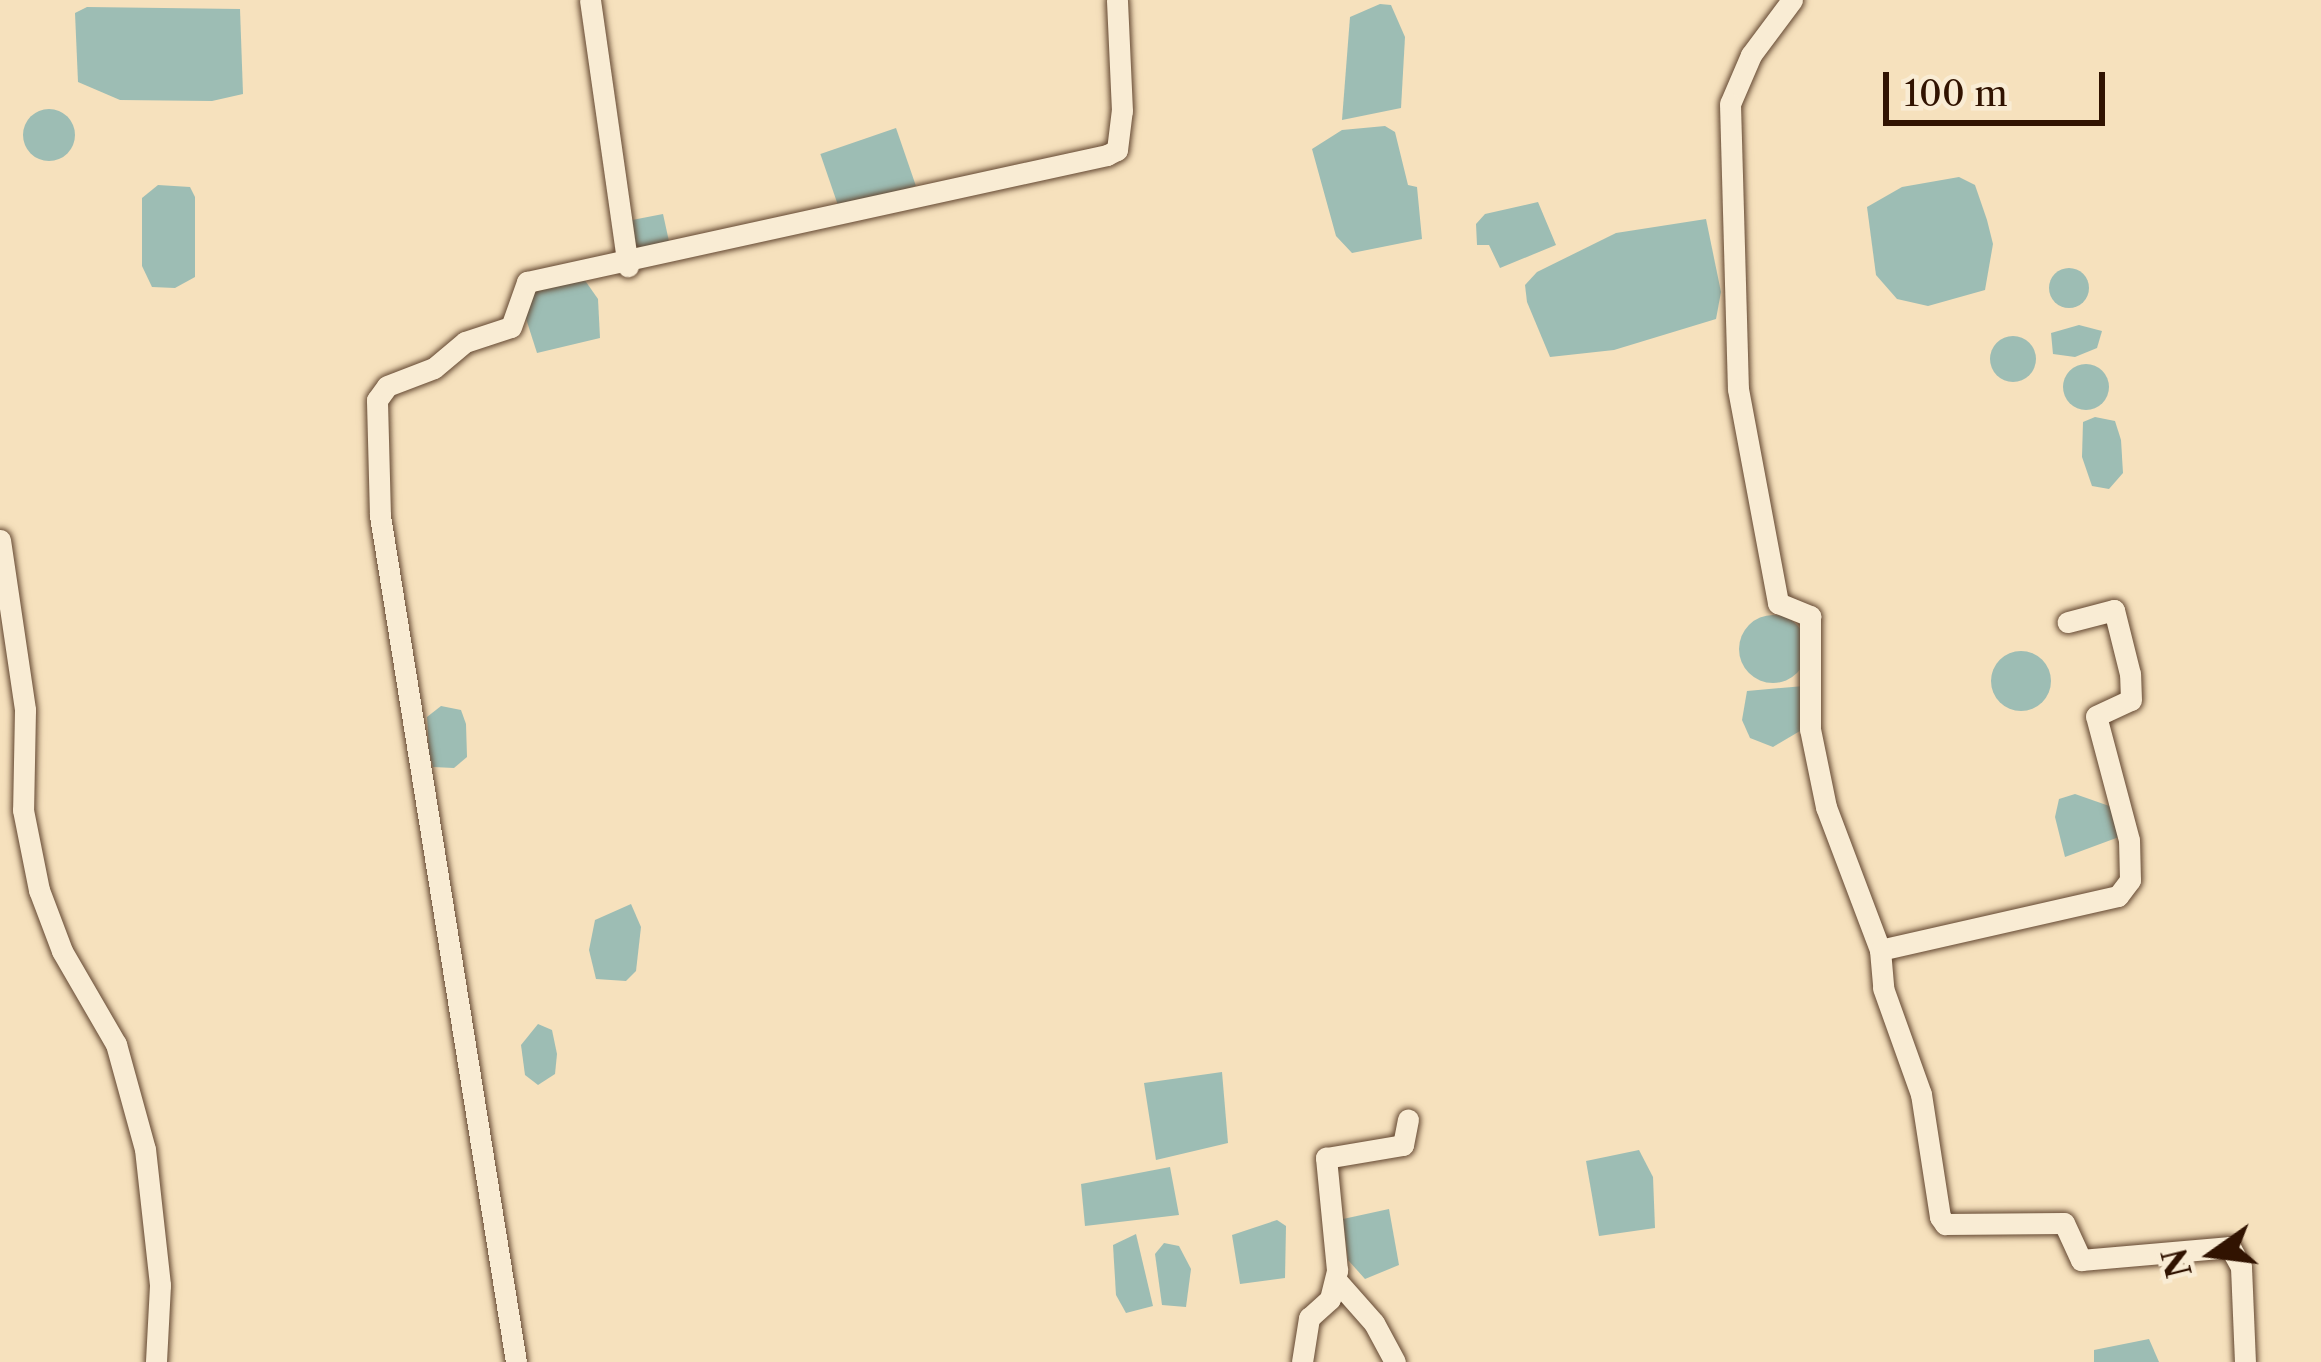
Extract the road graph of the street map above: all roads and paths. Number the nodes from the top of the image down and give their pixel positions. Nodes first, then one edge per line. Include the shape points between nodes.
1 (590, 0) edge
2 (1117, 0) edge
3 (1792, 0) edge
4 (628, 266) junction
5 (0, 540) edge
6 (2068, 622) dead end
7 (1880, 950) junction
8 (1408, 1119) dead end
9 (1336, 1280) junction
10 (156, 1362) edge
11 (516, 1362) edge
12 (1302, 1362) edge
13 (1395, 1362) edge
14 (2245, 1362) edge

1 - 4 street
2 - 4 street via 1117,150
3 - 7 street via 1751,55 1730,104 1738,389 1778,604 1810,616 1810,729 1826,807
4 - 11 street via 526,282 512,327 465,342 434,368 386,386 376,400 380,516
5 - 10 street via 25,710 23,810 39,890 62,951 116,1044 145,1149 160,1285
6 - 7 street via 2114,610 2130,674 2131,700 2096,716 2129,840 2130,880 2118,896
7 - 14 street via 1883,988 1921,1094 1945,1224 2064,1222 2075,1252 2093,1261 2230,1247 2246,1306
8 - 9 street via 1403,1145 1326,1158
9 - 12 street via 1330,1299 1309,1318
9 - 13 street via 1374,1322

